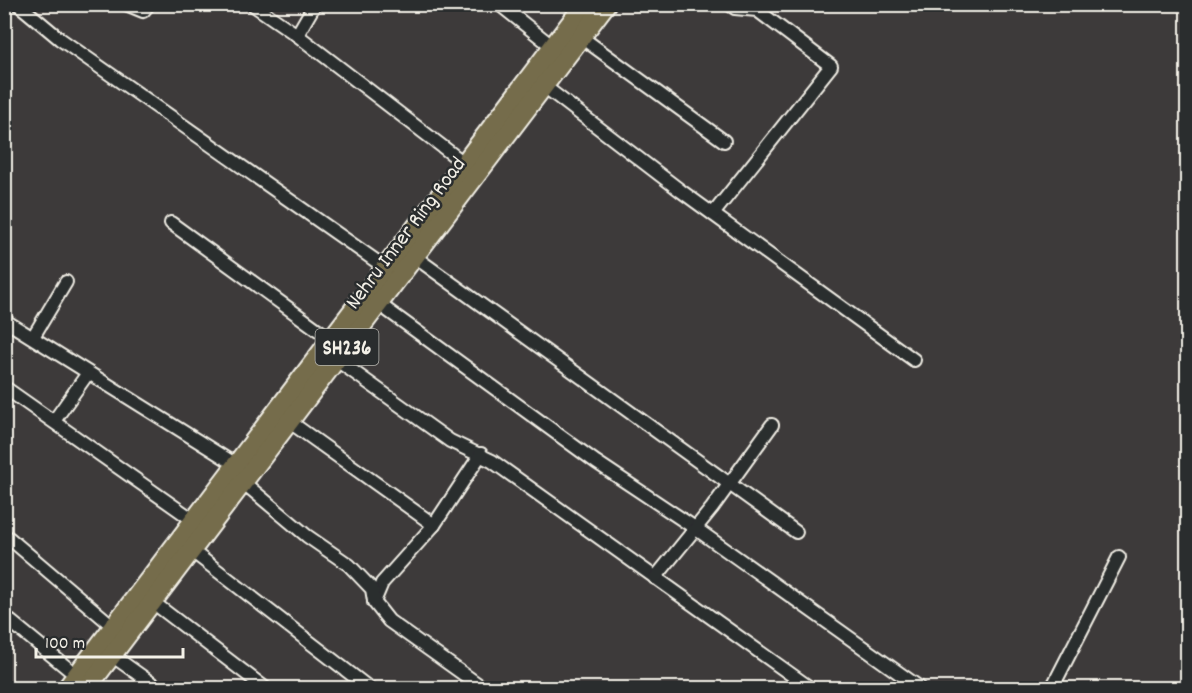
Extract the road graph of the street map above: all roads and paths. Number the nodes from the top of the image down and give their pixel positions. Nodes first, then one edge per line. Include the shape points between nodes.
1 (18, 4) edge
2 (126, 4) edge
3 (150, 4) edge
4 (252, 4) edge
5 (315, 4) edge
6 (498, 4) edge
7 (585, 4) edge
8 (606, 4) edge
9 (729, 4) edge
10 (297, 35) junction
11 (581, 37) junction
12 (553, 47) junction
13 (544, 86) junction
14 (724, 141) dead end
15 (465, 164) junction
16 (713, 214) junction
17 (171, 223) dead end
18 (415, 257) junction
19 (386, 268) junction
20 (66, 282) dead end
21 (379, 304) junction
22 (4, 320) edge
23 (33, 337) junction
24 (332, 340) junction
25 (337, 360) junction
26 (914, 360) dead end
27 (88, 373) junction
28 (4, 387) edge
29 (54, 421) junction
30 (290, 422) junction
31 (772, 425) dead end
32 (481, 454) junction
33 (238, 466) junction
34 (244, 483) junction
35 (729, 483) junction
36 (196, 522) junction
37 (434, 525) junction
38 (695, 528) junction
39 (796, 532) dead end
40 (9, 538) dead end
41 (192, 551) junction
42 (1119, 557) dead end
43 (655, 578) junction
44 (374, 602) junction
45 (154, 603) junction
46 (4, 616) edge
47 (115, 628) junction
48 (113, 656) junction
49 (77, 684) edge
50 (158, 688) edge
51 (265, 688) edge
52 (369, 688) edge
53 (483, 688) edge
54 (810, 688) edge
55 (920, 688) edge
56 (1052, 688) edge

1 - 19 street via 125,86
2 - 3 street via 143,11
4 - 10 street
5 - 10 street
6 - 12 street
7 - 12 main road, SH236
8 - 11 main road, Nehru Inner Ring Road / SH236
9 - 16 street via 757,10 831,66
10 - 15 street
11 - 13 main road, Nehru Inner Ring Road / SH236
11 - 14 street
12 - 15 main road, SH236
13 - 16 street
13 - 18 main road, Nehru Inner Ring Road / SH236
15 - 19 main road, SH236
16 - 26 street
17 - 24 street
18 - 21 main road, Nehru Inner Ring Road / SH236
18 - 35 street
19 - 24 main road, SH236
20 - 23 street
21 - 25 main road, Nehru Inner Ring Road / SH236
21 - 38 street via 596,462
22 - 23 street
23 - 27 street
24 - 33 main road, SH236
25 - 30 main road, Nehru Inner Ring Road / SH236
25 - 32 street via 450,441
27 - 29 street
27 - 33 street
28 - 29 street
29 - 36 street
30 - 34 main road, Nehru Inner Ring Road / SH236
30 - 37 street
31 - 35 street
32 - 37 street
32 - 43 street
33 - 36 main road, SH236
34 - 41 main road, Nehru Inner Ring Road / SH236
34 - 44 street via 349,565 372,589
35 - 38 street
35 - 39 street
36 - 47 main road, SH236
37 - 44 street via 382,583
38 - 43 street
38 - 55 street
40 - 47 street
41 - 45 main road, Nehru Inner Ring Road / SH236
41 - 52 street
42 - 56 street
43 - 54 street
44 - 53 street via 389,621
45 - 48 main road, Nehru Inner Ring Road / SH236
45 - 51 street
46 - 49 street
47 - 49 main road, SH236
48 - 49 main road, Nehru Inner Ring Road / SH236
48 - 50 street

